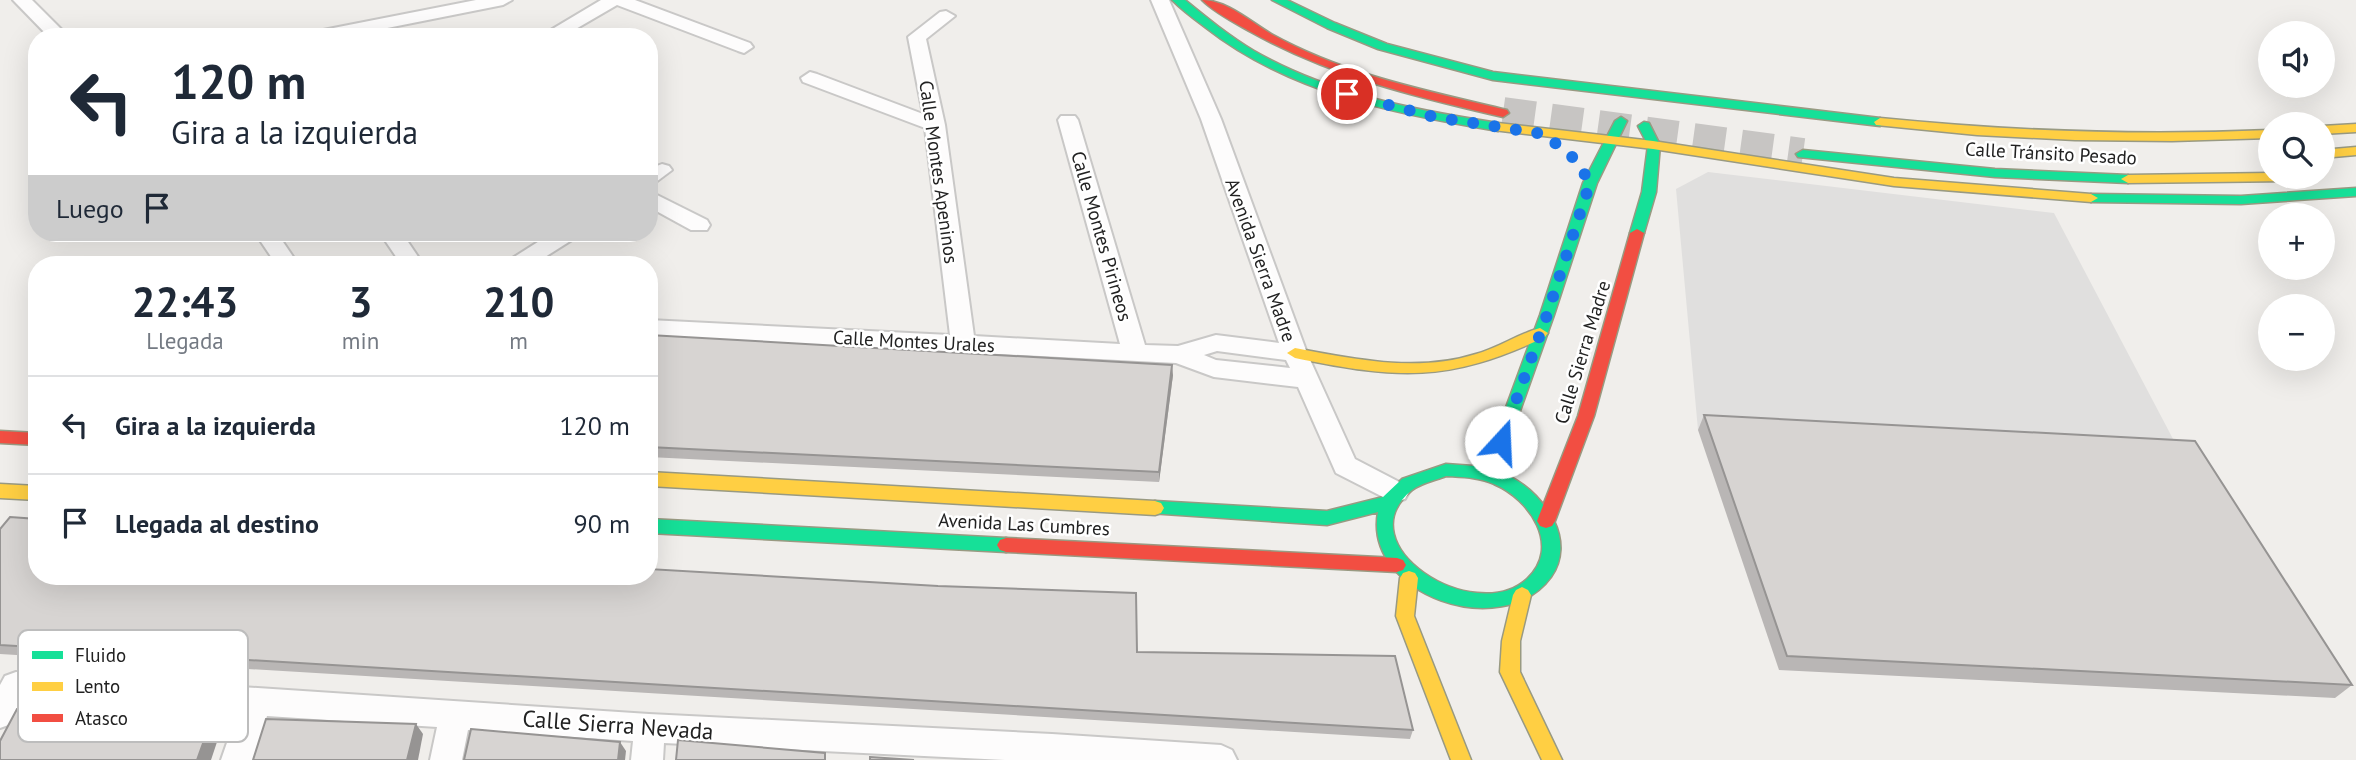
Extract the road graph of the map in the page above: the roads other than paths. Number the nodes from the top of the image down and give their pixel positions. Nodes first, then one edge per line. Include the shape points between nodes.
1 (22, 0) edge
2 (503, 0) edge
3 (614, 0) edge
4 (619, 0) edge
5 (1160, 0) edge
6 (1178, 0) edge
7 (1208, 0) edge
8 (1278, 0) edge
9 (449, 10) junction
10 (946, 16) dead end
11 (1269, 19) dead end
12 (51, 28) edge
13 (358, 28) edge
14 (414, 28) edge
15 (564, 28) edge
16 (744, 47) dead end
17 (810, 78) dead end
18 (1531, 81) junction
19 (1627, 92) junction
20 (1689, 100) junction
21 (1747, 107) junction
22 (1504, 112) junction
23 (1634, 112) junction
24 (1727, 117) dead end
25 (1068, 120) dead end
26 (935, 125) junction
27 (2356, 128) edge
28 (2335, 129) edge
29 (1544, 134) junction
30 (2258, 134) edge
31 (1612, 140) junction
32 (1723, 141) dead end
33 (1654, 145) junction
34 (2356, 151) edge
35 (1569, 153) dead end
36 (2335, 153) edge
37 (1804, 154) tunnel mouth
38 (1749, 160) junction
39 (1687, 165) dead end
40 (1671, 170) dead end
41 (2258, 178) edge
42 (1649, 192) junction
43 (2356, 192) edge
44 (658, 203) edge
45 (699, 225) dead end
46 (553, 242) edge
47 (531, 256) edge
48 (658, 328) edge
49 (1540, 333) junction
50 (963, 343) junction
51 (1135, 353) junction
52 (1295, 353) junction
53 (1178, 355) junction
54 (1305, 379) junction
55 (0, 437) edge
56 (28, 439) edge
57 (1478, 472) junction
58 (658, 480) edge
59 (0, 491) edge
60 (28, 493) edge
61 (1392, 498) junction
62 (1546, 521) junction
63 (658, 526) edge
64 (1397, 565) junction
65 (1409, 578) junction
66 (1522, 595) junction
67 (18, 685) edge
68 (248, 700) edge
69 (256, 701) junction
70 (456, 713) junction
71 (0, 715) edge
72 (248, 726) edge
73 (649, 728) junction
74 (243, 742) edge
75 (852, 749) edge
76 (1053, 754) edge
77 (237, 760) edge
78 (446, 760) edge
79 (647, 760) edge
80 (1221, 760) edge
81 (1461, 760) edge
82 (1552, 760) edge

1 - 12 street
2 - 9 street
3 - 15 street
4 - 16 street
5 - 52 street, Avenida Sierra Madre via 1211,119
6 - 22 street via 1261,60 1347,94 1434,117
7 - 22 street via 1264,37 1317,62 1377,84
8 - 18 street via 1318,23 1390,50
9 - 13 street
9 - 14 street
10 - 26 street, Calle Montes Apeninos via 917,37
11 - 22 street via 1336,54
17 - 26 street
18 - 19 street
18 - 22 street via 1550,93 1555,111 1541,125
19 - 20 street
19 - 23 street
20 - 21 street
20 - 23 street
21 - 24 street
21 - 30 street via 1968,132 2125,139
22 - 29 street
23 - 31 street via 1624,116
23 - 33 street
25 - 51 street, Calle Montes Pirineos
26 - 50 street, Calle Montes Apeninos
27 - 28 street
29 - 31 street
29 - 35 street
31 - 33 street
31 - 49 street via 1586,177 1585,199
32 - 38 street
33 - 38 street
33 - 42 street, Calle Sierra Madre
34 - 36 street
37 - 41 street, Calle Tránsito Pesado via 1995,173 2152,180
38 - 39 street
38 - 43 street via 1893,182 2021,193 2163,200
40 - 42 street
42 - 62 street, Calle Sierra Madre via 1586,416
44 - 45 street
46 - 47 street
48 - 50 street, Calle Montes Urales
49 - 52 street via 1484,358 1438,368 1354,365
49 - 57 street via 1501,442
50 - 51 street, Calle Montes Urales
51 - 53 street, Calle Montes Urales
52 - 53 street, Calle Montes Urales via 1216,343
52 - 54 street, Avenida Sierra Madre
53 - 54 street, Calle Montes Urales via 1214,368
54 - 61 street, Avenida Sierra Madre via 1345,466
55 - 56 street
57 - 61 street via 1446,470 1418,477
57 - 62 street via 1522,493
58 - 61 street, Avenida Las Cumbres via 1327,517
59 - 60 street
61 - 64 street via 1383,523 1386,544
62 - 66 street via 1553,541 1551,562 1540,581
63 - 64 street, Avenida Las Cumbres
64 - 65 street
65 - 66 street via 1445,598 1458,600 1486,604
65 - 81 street via 1405,615
66 - 82 street via 1511,641 1510,672
67 - 71 street, Calle Sierra Nevada
68 - 69 street, Calle Sierra Nevada
69 - 70 street, Calle Sierra Nevada
69 - 72 street
70 - 73 street, Calle Sierra Nevada
70 - 78 street
73 - 75 street, Calle Sierra Nevada
73 - 79 street
74 - 77 street
75 - 76 street, Calle Sierra Nevada
76 - 80 street, Calle Sierra Nevada

